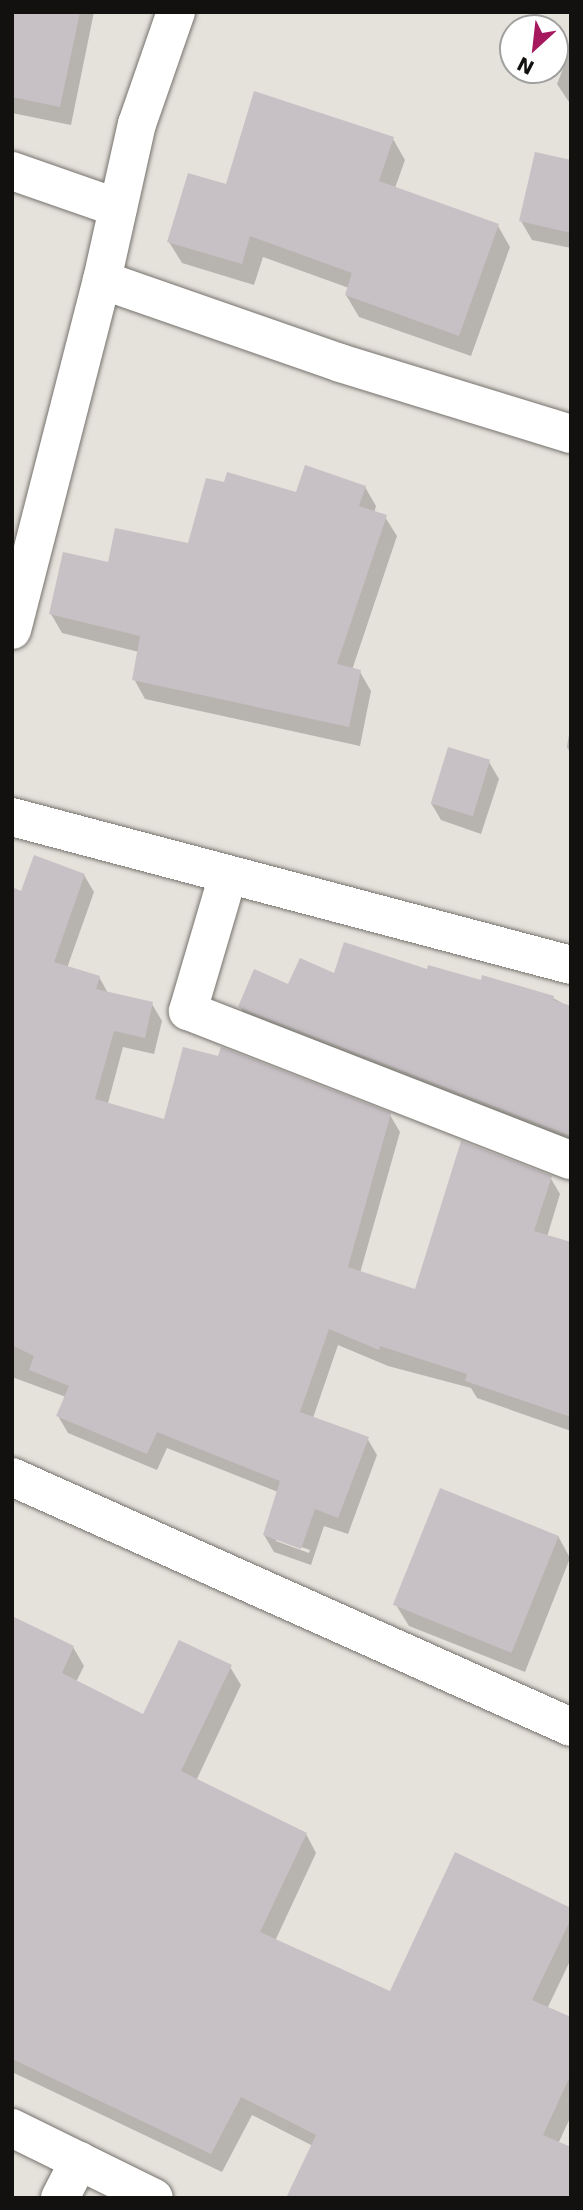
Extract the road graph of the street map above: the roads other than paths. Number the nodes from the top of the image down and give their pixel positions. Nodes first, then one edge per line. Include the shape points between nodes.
1 (176, 12) edge
2 (12, 171) edge
3 (118, 208) junction
4 (102, 280) junction
5 (571, 434) edge
6 (12, 630) edge
7 (12, 817) edge
8 (228, 875) junction
9 (571, 965) edge
10 (571, 1160) edge
11 (12, 1477) edge
12 (571, 1727) edge
13 (12, 2127) edge
14 (79, 2161) junction
15 (60, 2198) edge
16 (154, 2198) edge

1 - 3 street via 137,124
2 - 3 street
3 - 4 street
4 - 5 street via 340,363
4 - 6 street
7 - 8 street
8 - 9 street
8 - 10 street via 188,1011
11 - 12 street
13 - 14 street
14 - 15 street
14 - 16 street

